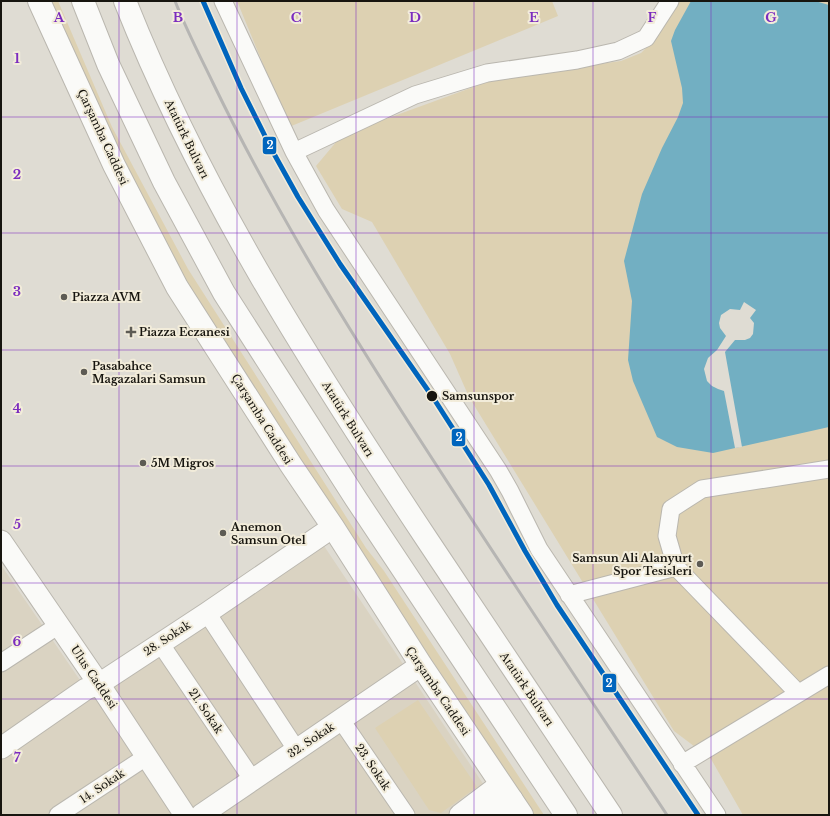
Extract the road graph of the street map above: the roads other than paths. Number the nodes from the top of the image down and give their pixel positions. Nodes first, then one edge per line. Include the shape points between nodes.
1 (39, 1) edge
2 (82, 1) edge
3 (125, 1) edge
4 (223, 1) edge
5 (670, 1) edge
6 (294, 152) junction
7 (829, 469) edge
8 (333, 527) junction
9 (1, 541) edge
10 (676, 567) junction
11 (569, 595) junction
12 (206, 613) junction
13 (59, 625) junction
14 (160, 643) junction
15 (1, 663) edge
16 (421, 665) junction
17 (829, 675) edge
18 (99, 684) junction
19 (798, 693) junction
20 (341, 720) junction
21 (1, 748) edge
22 (296, 749) junction
23 (146, 757) junction
24 (682, 764) junction
25 (252, 779) junction
26 (512, 799) edge
27 (58, 815) edge
28 (185, 815) edge
29 (200, 815) edge
30 (406, 815) edge
31 (460, 815) edge
32 (490, 815) edge
33 (566, 815) edge
34 (611, 815) edge
35 (717, 815) edge

1 - 8 main road, Çarşamba Caddesi via 114,165 178,287
2 - 33 main road via 108,64 164,182 224,293 356,499
3 - 34 main road, Atatürk Bulvarı via 173,112 234,232 287,323 367,450
4 - 6 street
5 - 6 street via 646,38 618,51 577,60 487,73 415,95
6 - 11 street via 326,210 498,470 539,549
7 - 10 street via 702,489 671,509 667,536
8 - 12 street, 28. Sokak
8 - 16 main road, Çarşamba Caddesi
9 - 13 street, Ulus Caddesi
10 - 11 street
10 - 19 street
11 - 24 street
12 - 14 street, 28. Sokak
12 - 22 street
13 - 15 street
13 - 18 street, Ulus Caddesi
14 - 18 street, 28. Sokak
14 - 25 street, 21. Sokak
16 - 20 street, 32. Sokak
16 - 26 main road, Çarşamba Caddesi
17 - 19 street
18 - 21 street, 28. Sokak via 86,689
18 - 23 street, Ulus Caddesi
19 - 24 street
20 - 22 street, 32. Sokak
20 - 30 street, 23. Sokak
22 - 25 street, 32. Sokak
23 - 27 street, 14. Sokak
23 - 28 street, Ulus Caddesi
24 - 35 street
25 - 29 street, 32. Sokak
26 - 31 street
26 - 32 street

